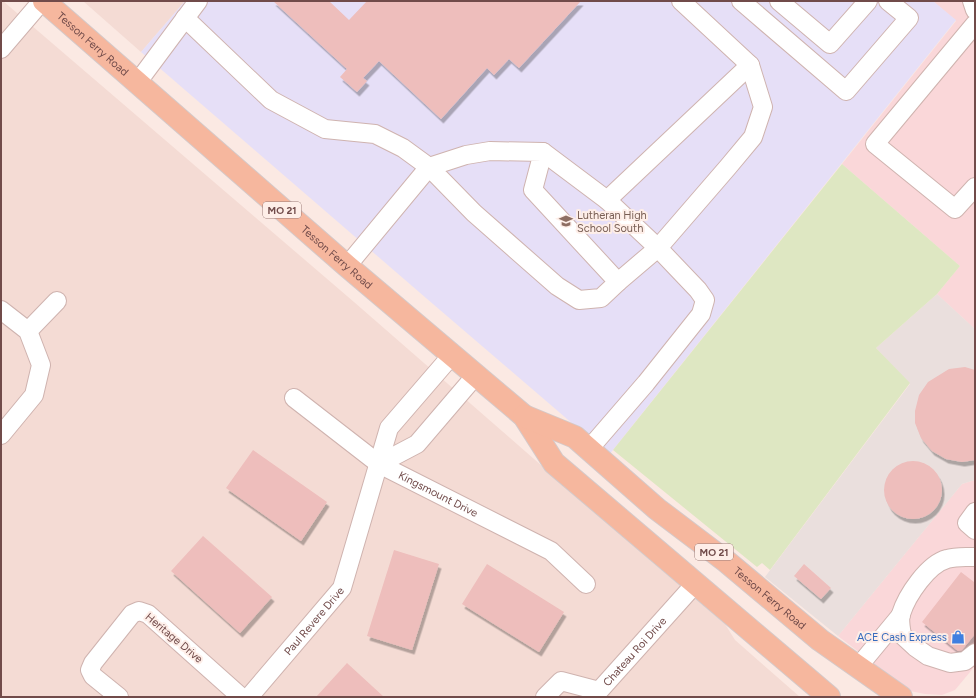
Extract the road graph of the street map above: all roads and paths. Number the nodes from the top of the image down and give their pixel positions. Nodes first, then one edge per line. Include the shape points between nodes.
1 (43, 1) edge
2 (198, 1) edge
3 (681, 1) edge
4 (741, 1) edge
5 (779, 1) edge
6 (868, 1) edge
7 (888, 1) edge
8 (972, 1) edge
9 (975, 10) edge
10 (185, 18) junction
11 (975, 24) edge
12 (1, 49) edge
13 (750, 65) junction
14 (137, 83) junction
15 (543, 152) junction
16 (429, 166) junction
17 (975, 186) edge
18 (607, 200) junction
19 (658, 248) junction
20 (347, 266) junction
21 (618, 282) junction
22 (57, 301) dead end
23 (1, 310) edge
24 (28, 332) junction
25 (452, 355) junction
26 (476, 375) junction
27 (294, 398) dead end
28 (524, 416) junction
29 (1, 435) edge
30 (589, 449) junction
31 (379, 464) junction
32 (975, 512) edge
33 (975, 530) edge
34 (975, 558) edge
35 (586, 584) dead end
36 (695, 584) junction
37 (901, 615) junction
38 (975, 653) edge
39 (858, 667) junction
40 (603, 694) edge
41 (119, 697) edge
42 (241, 697) edge
43 (249, 697) edge
44 (545, 697) edge
45 (829, 697) edge
46 (901, 697) edge

1 - 12 street
1 - 14 main road, Tesson Ferry Road / MO 21
2 - 10 street
3 - 13 street
4 - 7 street via 846,91 909,18
5 - 6 street via 830,44
8 - 9 street
10 - 14 street
10 - 16 street via 271,100 324,129 375,134 403,148
11 - 17 street via 875,144 955,210
13 - 18 street
13 - 19 street via 763,107 753,137
14 - 20 main road, Tesson Ferry Road / MO 21
15 - 16 street via 490,151
15 - 18 street
15 - 21 street via 533,190
16 - 20 street
16 - 21 street via 474,213 557,286 579,300 602,298
18 - 19 street
19 - 21 street
19 - 30 street via 705,300 701,314
20 - 25 main road, Tesson Ferry Road / MO 21
22 - 24 street
23 - 24 street
24 - 29 street via 41,364 34,395
25 - 26 main road, Tesson Ferry Road / MO 21
25 - 31 street, Paul Revere Drive via 389,428
26 - 28 main road, Tesson Ferry Road / MO 21
26 - 31 street via 417,444
27 - 31 street, Kingsmount Drive
28 - 30 main road, Tesson Ferry Road / MO 21 via 575,437
28 - 36 main road, Tesson Ferry Road / MO 21 via 554,463
30 - 39 main road, Tesson Ferry Road / MO 21 via 657,509 728,562 820,640
31 - 35 street, Kingsmount Drive via 552,551
31 - 43 street, Paul Revere Drive via 342,588
32 - 33 street via 967,523
34 - 37 street via 948,559 935,564 914,590
36 - 40 street, Chateau Roi Drive
36 - 45 main road, Tesson Ferry Road / MO 21
37 - 38 street via 902,635 928,656 950,663 965,662
37 - 39 street
39 - 46 main road, Tesson Ferry Road / MO 21
40 - 44 street, Chateau Roi Drive via 561,681
41 - 42 street, Heritage Drive via 93,676 90,670 132,614 139,611 148,614

